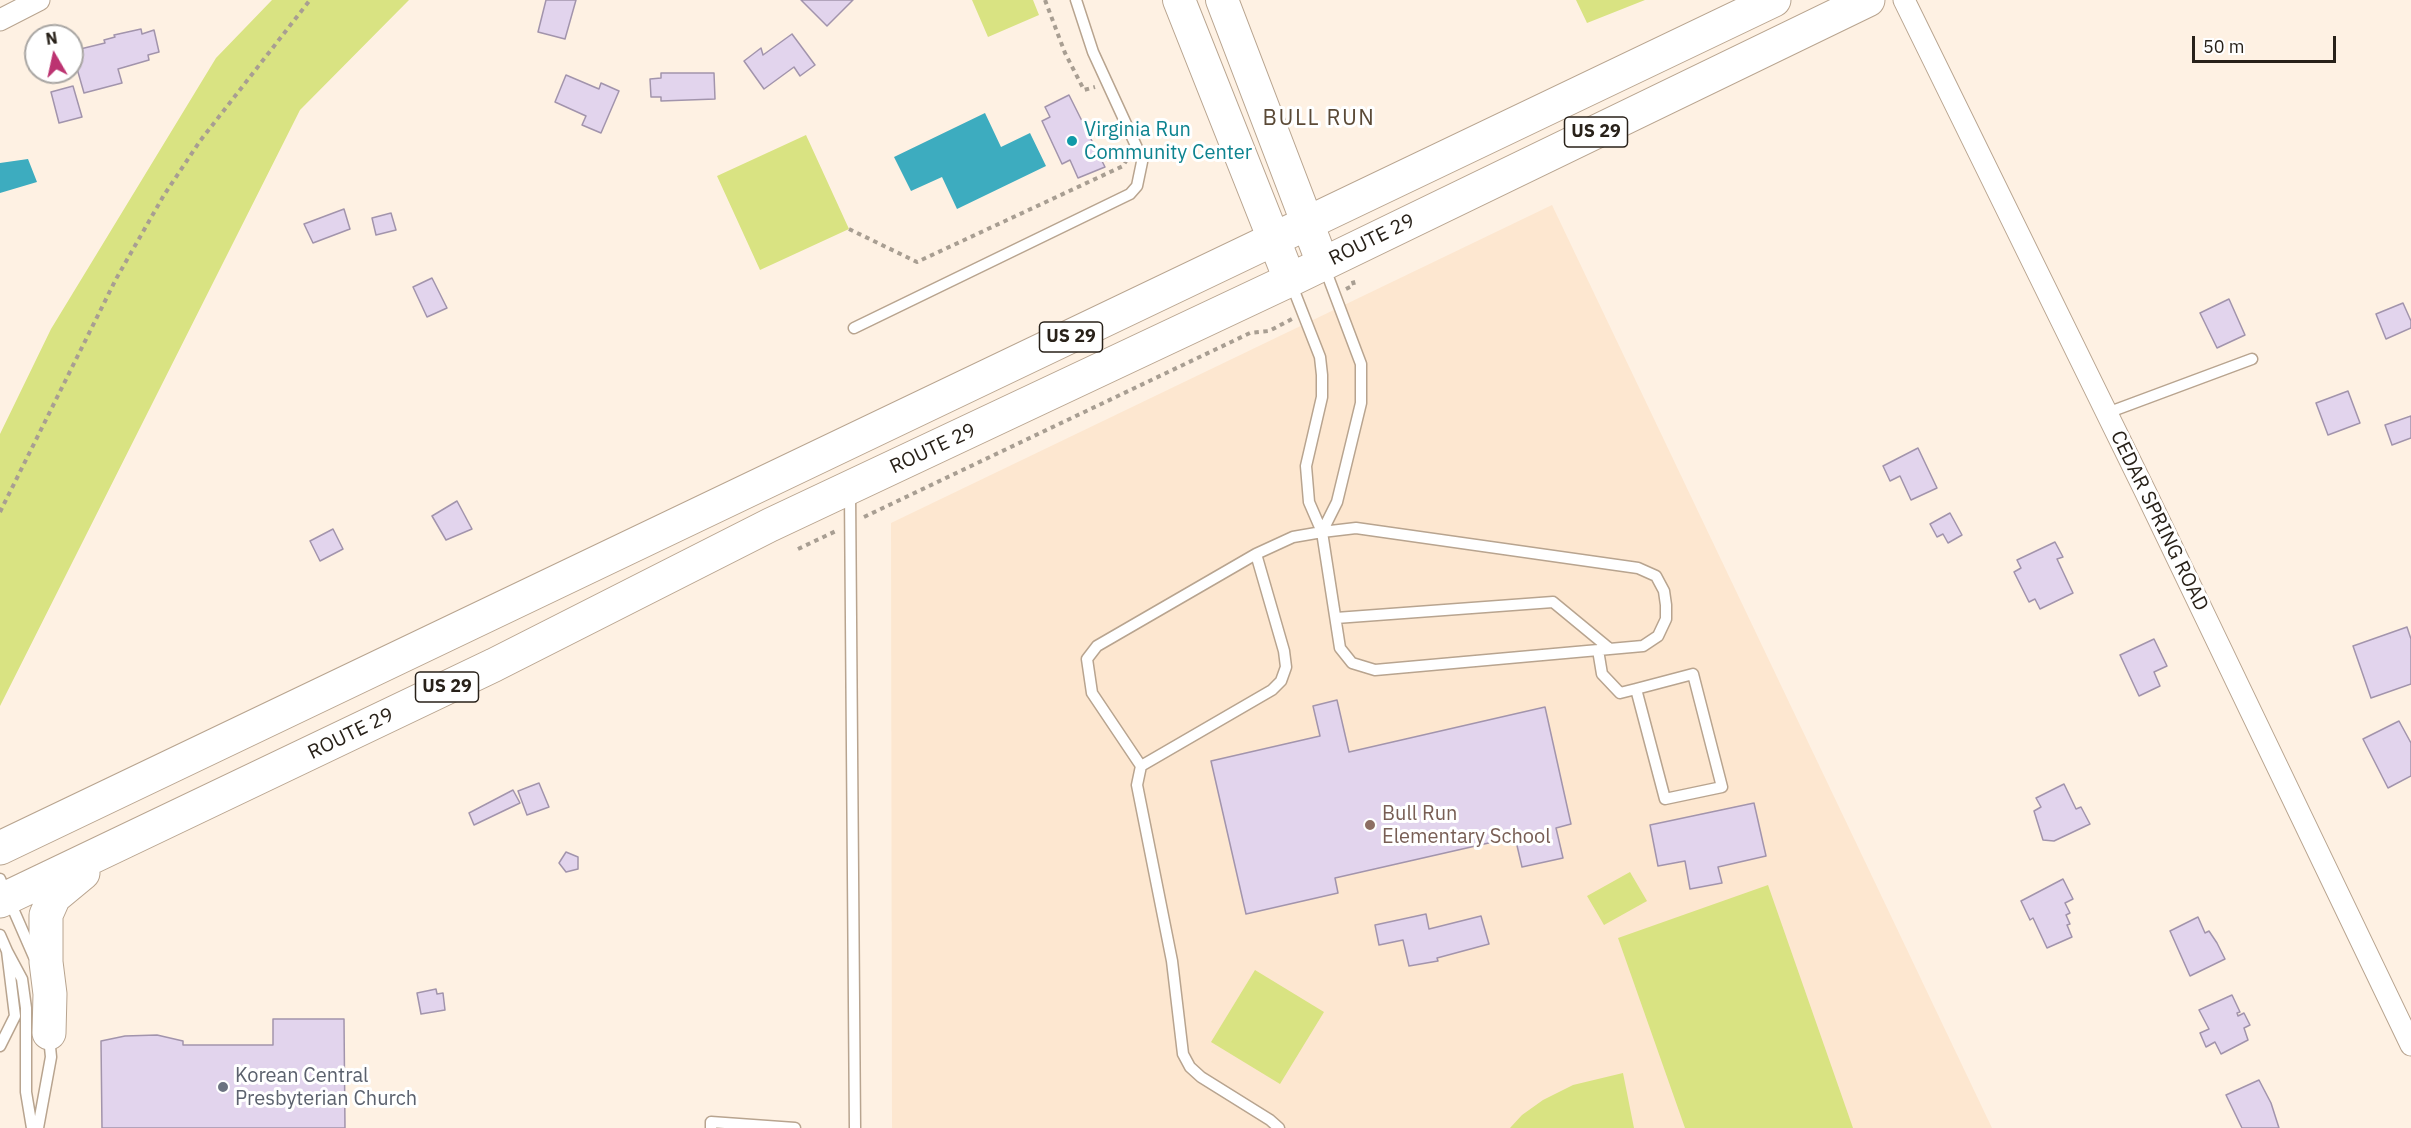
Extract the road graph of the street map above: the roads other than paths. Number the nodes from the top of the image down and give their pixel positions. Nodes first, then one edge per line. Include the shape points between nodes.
1 (39, 0) edge
2 (1076, 0) edge
3 (1179, 0) edge
4 (1222, 0) edge
5 (1774, 0) edge
6 (1868, 0) edge
7 (1904, 0) edge
8 (0, 20) edge
9 (1310, 224) junction
10 (1275, 240) junction
11 (1323, 264) junction
12 (1290, 279) junction
13 (854, 328) dead end
14 (2252, 359) dead end
15 (2107, 413) junction
16 (850, 489) junction
17 (1322, 532) junction
18 (1256, 554) junction
19 (1336, 618) junction
20 (1610, 649) junction
21 (1598, 650) junction
22 (1636, 689) junction
23 (1141, 766) junction
24 (122, 844) junction
25 (0, 848) edge
26 (3, 892) edge
27 (0, 935) edge
28 (7, 951) junction
29 (49, 1033) junction
30 (2411, 1045) edge
31 (0, 1046) edge
32 (32, 1128) edge
33 (38, 1128) edge
34 (711, 1128) edge
35 (795, 1128) edge
36 (855, 1128) edge
37 (1279, 1128) edge

1 - 8 street
2 - 13 lane via 1093,52 1142,162 1137,186 1130,194
3 - 10 main road
4 - 9 main road
5 - 9 main road, US 29
6 - 11 main road, ROUTE 29 / US 29
7 - 15 street, CEDAR SPRING ROAD
9 - 10 main road, US 29
9 - 11 main road
10 - 12 main road
10 - 25 main road, US 29
11 - 12 main road, ROUTE 29 / US 29
11 - 17 lane via 1361,364 1360,403 1337,502
12 - 16 main road, ROUTE 29 / US 29
12 - 17 lane via 1320,357 1322,398 1306,466 1309,502
14 - 15 lane
15 - 30 street, CEDAR SPRING ROAD
16 - 24 main road, ROUTE 29 / US 29
16 - 36 lane
17 - 18 lane via 1293,537
17 - 19 lane
17 - 20 lane via 1356,528 1638,568 1656,576 1666,605 1666,619 1658,636 1643,646
18 - 23 lane via 1284,651 1286,667 1281,681 1272,690
18 - 23 lane via 1097,646 1087,658 1092,693
19 - 20 lane via 1552,602
19 - 21 lane via 1340,648 1352,663 1375,670
20 - 21 lane
21 - 22 lane via 1602,674 1620,693
22 - 22 lane via 1693,674 1722,788 1665,799
23 - 37 lane via 1137,785 1172,961 1183,1054 1200,1077
24 - 26 main road, ROUTE 29 / US 29
24 - 29 main road via 59,892 46,915
26 - 29 lane via 33,956
27 - 28 lane
28 - 31 lane via 15,1016
28 - 32 lane via 22,979 25,998 26,1092
29 - 33 lane via 51,1057
34 - 35 lane via 711,1122

